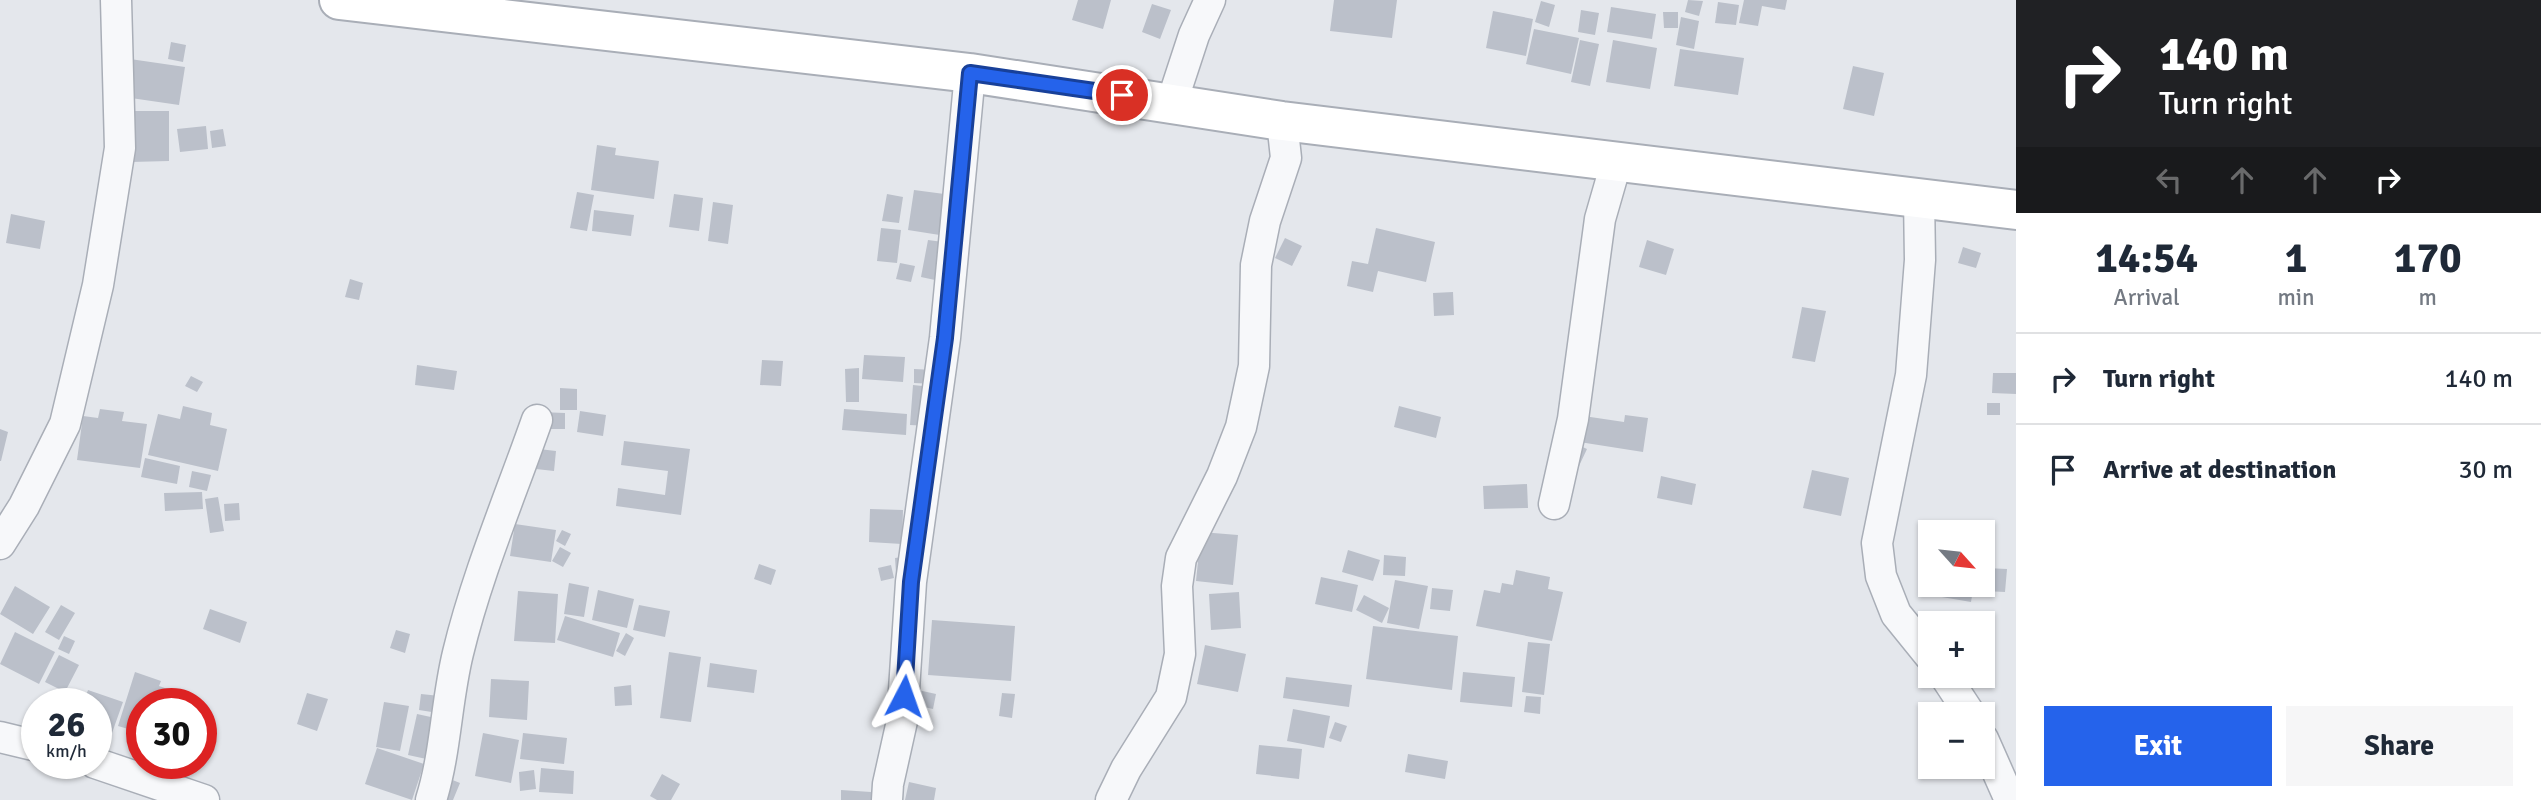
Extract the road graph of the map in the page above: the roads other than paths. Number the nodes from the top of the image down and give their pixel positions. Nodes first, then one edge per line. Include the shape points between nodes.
1 (116, 0) edge
2 (339, 0) edge
3 (1210, 0) edge
4 (970, 73) junction
5 (1172, 102) junction
6 (1282, 121) junction
7 (1617, 160) junction
8 (1919, 197) junction
9 (2016, 210) edge
10 (537, 420) dead end
11 (1554, 505) dead end
12 (0, 544) edge
13 (1918, 641) edge
14 (0, 737) edge
15 (21, 742) edge
16 (1995, 766) edge
17 (112, 769) edge
18 (204, 800) edge
19 (431, 800) edge
20 (887, 800) edge
21 (1111, 800) edge
22 (2010, 800) edge

1 - 12 street via 120,148 98,285 65,424
2 - 4 main road
3 - 5 street
4 - 5 main road
4 - 20 street via 945,338 911,582 902,721
5 - 6 main road
6 - 7 main road
6 - 21 street via 1286,158 1256,265 1254,366 1241,427 1181,558 1177,586 1180,654 1171,696
7 - 8 main road
7 - 11 street via 1600,219 1573,419
8 - 9 main road
8 - 13 street via 1920,260 1911,375 1877,543 1881,576 1896,614
10 - 19 street via 457,656 441,767
14 - 15 street
16 - 22 street
17 - 18 street

